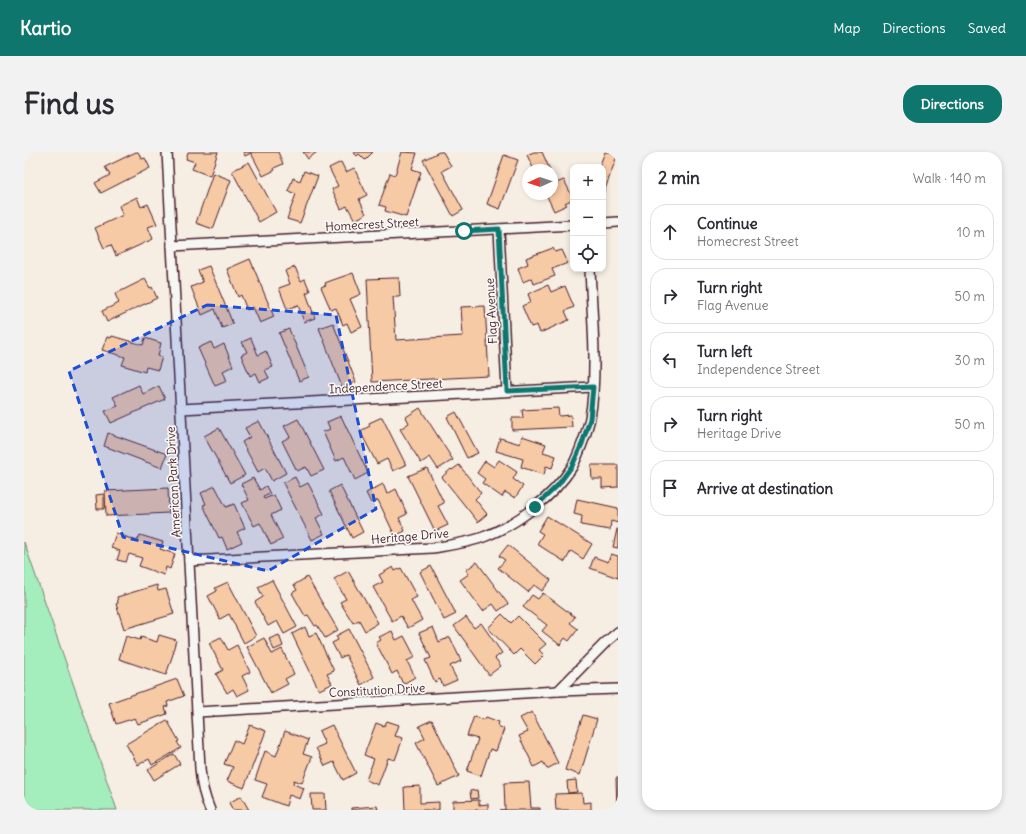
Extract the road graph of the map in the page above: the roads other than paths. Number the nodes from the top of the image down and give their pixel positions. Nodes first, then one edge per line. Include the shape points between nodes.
1 (167, 152) edge
2 (618, 222) edge
3 (606, 223) edge
4 (570, 225) edge
5 (499, 229) junction
6 (172, 246) junction
7 (590, 272) edge
8 (593, 387) junction
9 (507, 391) junction
10 (181, 409) junction
11 (189, 561) junction
12 (618, 632) edge
13 (618, 689) edge
14 (558, 691) junction
15 (198, 712) junction
16 (210, 810) edge

1 - 6 lane, American Park Drive
2 - 3 lane
4 - 5 lane, Homecrest Street
5 - 6 lane, Homecrest Street
5 - 9 lane, Flag Avenue
6 - 10 lane, American Park Drive
7 - 8 lane, Heritage Drive
8 - 9 lane, Independence Street
8 - 11 lane, Heritage Drive via 590,419 572,466 558,485 535,507 511,524 485,537 432,548
9 - 10 lane, Independence Street
10 - 11 lane, American Park Drive
11 - 15 lane, American Park Drive
12 - 14 lane
13 - 14 lane, Constitution Drive
14 - 15 lane, Constitution Drive
15 - 16 lane, American Park Drive via 201,783

